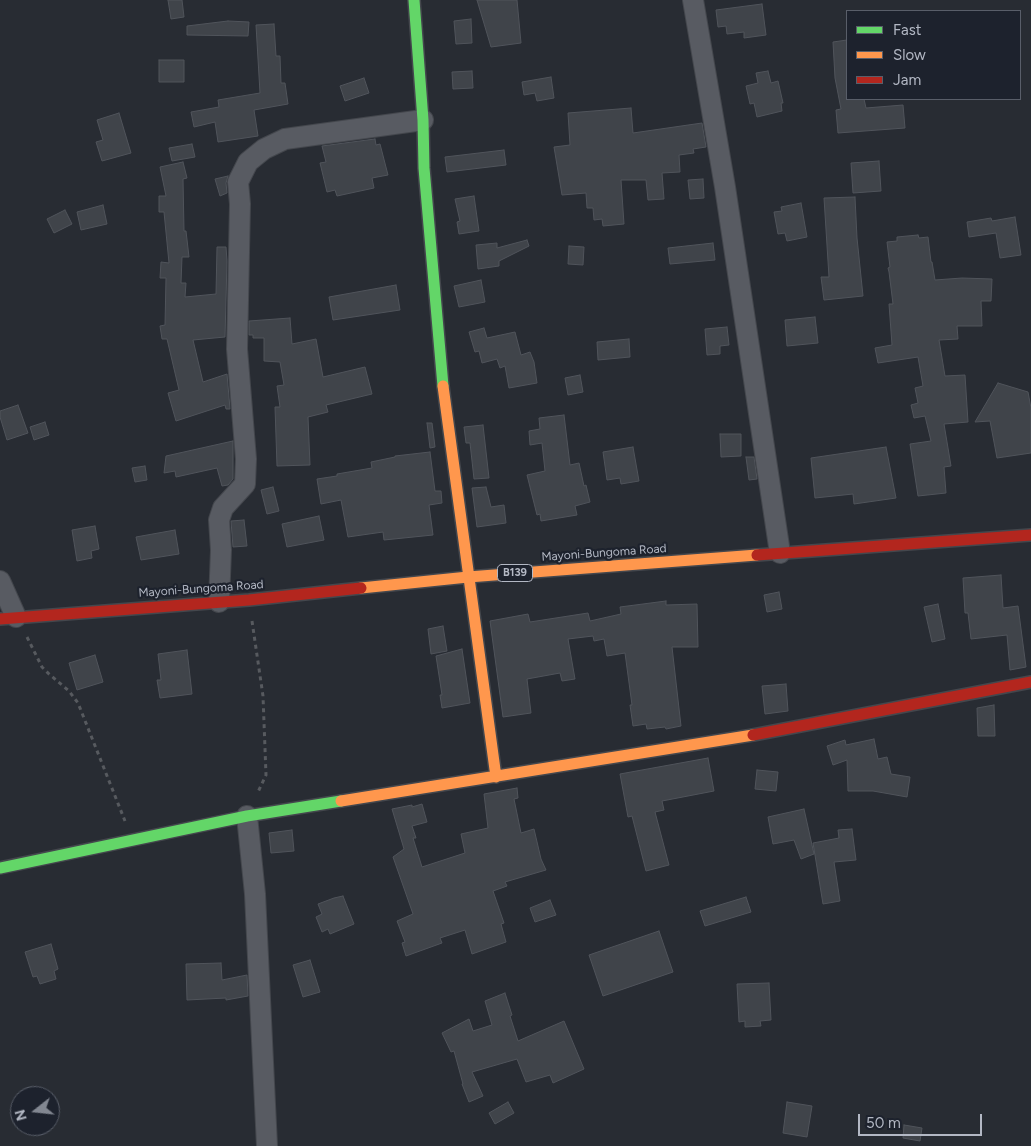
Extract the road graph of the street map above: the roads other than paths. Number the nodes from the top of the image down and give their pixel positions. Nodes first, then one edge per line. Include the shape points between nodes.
1 (414, 0) edge
2 (693, 0) edge
3 (423, 120) junction
4 (1031, 535) edge
5 (780, 553) junction
6 (468, 577) junction
7 (0, 581) edge
8 (219, 602) junction
9 (8, 618) edge
10 (1031, 682) edge
11 (496, 777) junction
12 (247, 816) junction
13 (0, 868) edge
14 (267, 1146) edge

1 - 3 street
2 - 5 street via 731,225
3 - 6 street via 442,381
3 - 8 street via 285,139 264,149 248,162 238,182 237,349 245,484 223,508 219,520
4 - 5 street, Mayoni-Bungoma Road / B139
5 - 6 street, Mayoni-Bungoma Road / B139
6 - 8 street, Mayoni-Bungoma Road / B139
6 - 11 street
7 - 9 street
8 - 9 street, Mayoni-Bungoma Road / B139
10 - 11 street
11 - 12 street
12 - 13 street
12 - 14 street via 256,894

